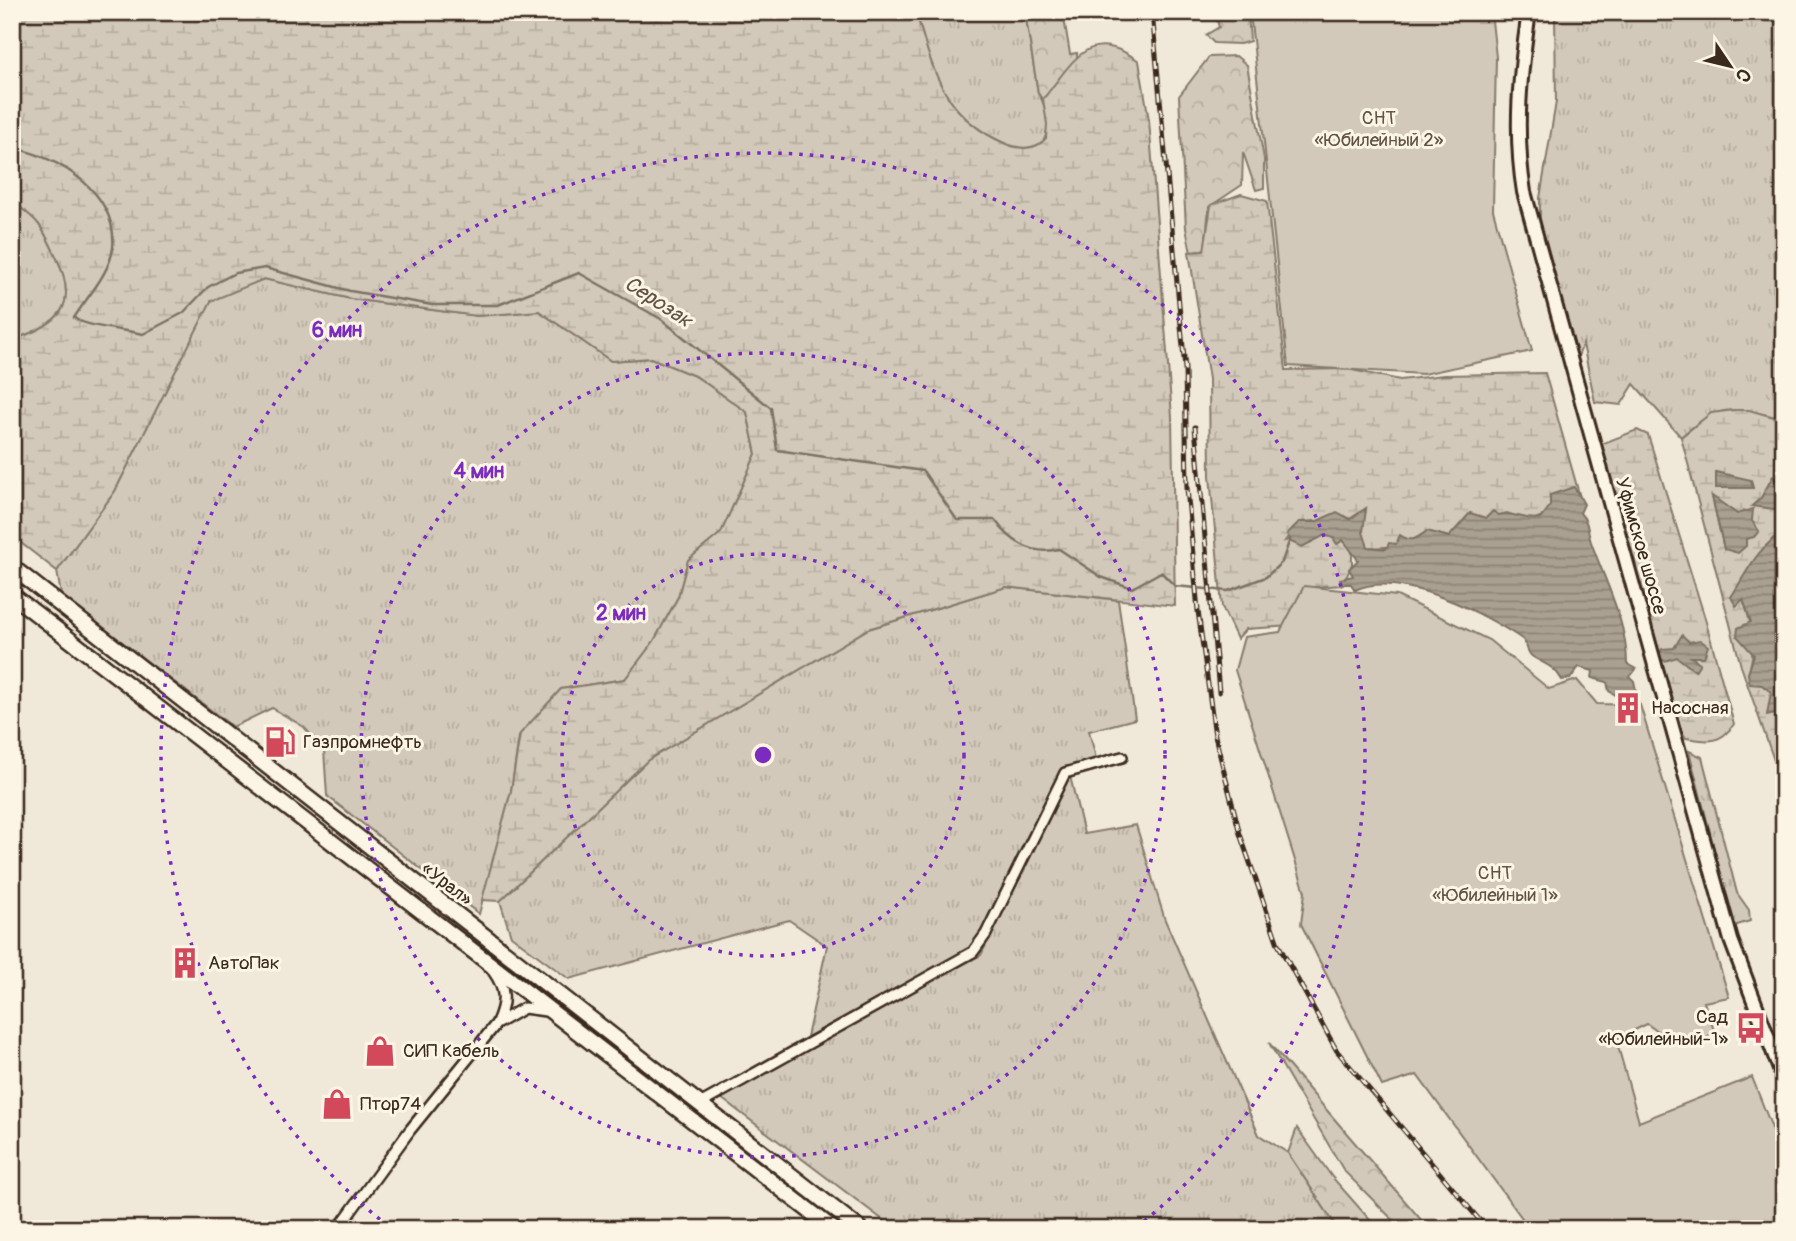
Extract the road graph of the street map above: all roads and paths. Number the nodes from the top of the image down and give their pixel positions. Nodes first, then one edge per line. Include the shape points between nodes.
1 (1529, 12) edge
2 (12, 568) edge
3 (12, 595) edge
4 (1122, 757) dead end
5 (480, 955) junction
6 (555, 1014) junction
7 (496, 1024) junction
8 (1784, 1080) edge
9 (698, 1105) junction
10 (338, 1229) edge
11 (833, 1229) edge
12 (860, 1229) edge

1 - 8 main road, Уфимское шоссе via 1517,115 1524,192 1731,940
2 - 9 main road, «Урал»
3 - 5 main road, «Урал»
4 - 9 street via 1065,773 973,952
5 - 6 main road, «Урал»
5 - 7 street via 503,986 503,1009
6 - 7 street via 524,1008
6 - 11 main road, «Урал»
7 - 10 street
9 - 12 main road, «Урал»

